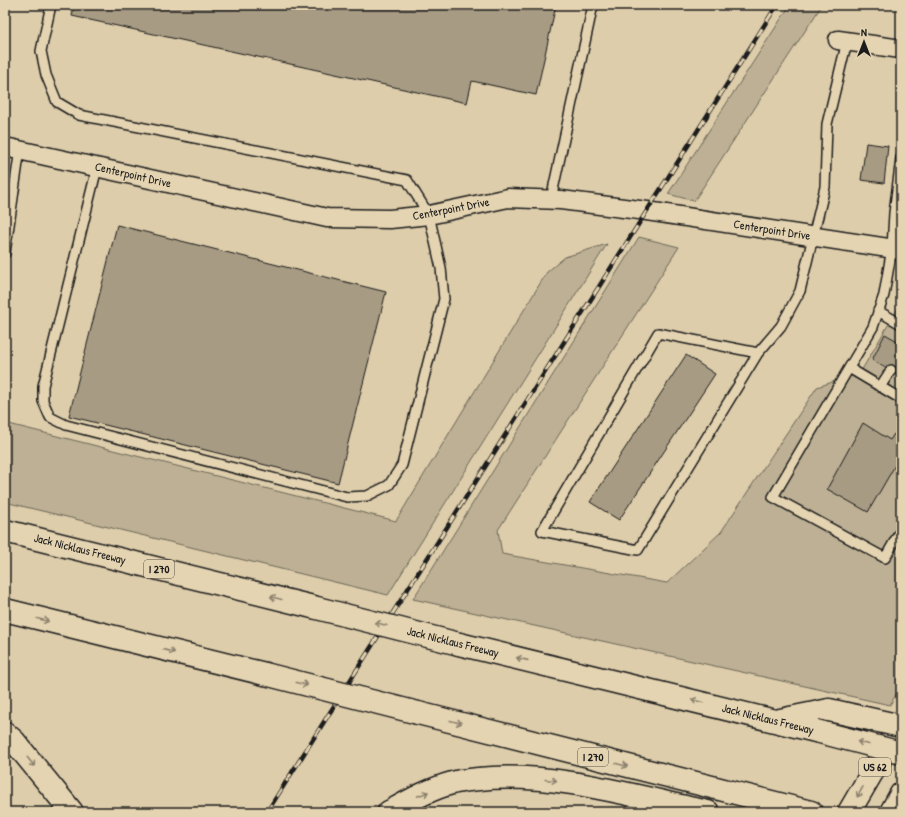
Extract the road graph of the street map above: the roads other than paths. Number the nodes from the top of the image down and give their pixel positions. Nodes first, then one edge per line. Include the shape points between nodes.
1 (51, 5) edge
2 (593, 5) edge
3 (842, 40) joint
4 (901, 50) edge
5 (13, 148) edge
6 (901, 158) edge
7 (97, 168) junction
8 (551, 199) junction
9 (897, 214) edge
10 (429, 215) junction
11 (7, 219) edge
12 (813, 236) junction
13 (896, 249) edge
14 (5, 253) edge
15 (878, 311) junction
16 (901, 324) edge
17 (758, 353) junction
18 (848, 368) junction
19 (891, 370) dead end
20 (880, 387) junction
21 (901, 399) edge
22 (901, 530) edge
23 (5, 531) edge
24 (5, 610) edge
25 (775, 721) junction
26 (901, 722) edge
27 (901, 726) edge
28 (5, 733) edge
29 (901, 753) edge
30 (901, 794) edge
31 (72, 812) edge
32 (389, 812) edge
33 (708, 812) edge
34 (811, 812) edge
35 (849, 812) edge
36 (891, 812) edge

1 - 10 lane via 41,51 46,74 57,102 80,115 407,180
2 - 8 lane
3 - 4 street
3 - 12 lane via 827,124 825,187
5 - 7 street, Centerpoint Drive
5 - 11 lane
6 - 9 lane
7 - 10 street, Centerpoint Drive via 327,218 390,219
7 - 10 lane via 43,386 43,401 50,417 66,425 347,497 366,496 389,485 402,465 444,299 441,268
8 - 10 street, Centerpoint Drive via 508,198
8 - 12 street, Centerpoint Drive
9 - 13 lane
11 - 14 lane
12 - 13 street, Centerpoint Drive
12 - 17 lane via 800,291 781,326
13 - 15 lane
15 - 16 lane
15 - 18 lane via 873,327
17 - 17 lane via 658,333 542,531 638,550
18 - 20 lane
18 - 22 lane via 773,497 885,558
19 - 20 lane
20 - 21 lane
25 -> 23 main road, Jack Nicklaus Freeway / I 270, bridge
24 -> 34 main road, I 270, bridge
25 - 27 main road, bridge via 829,710
29 -> 25 main road, Jack Nicklaus Freeway / I 270, bridge
26 -> 35 main road, US 62
28 -> 31 main road
30 - 36 main road
32 -> 33 main road via 418,796 454,782 492,778 563,782

